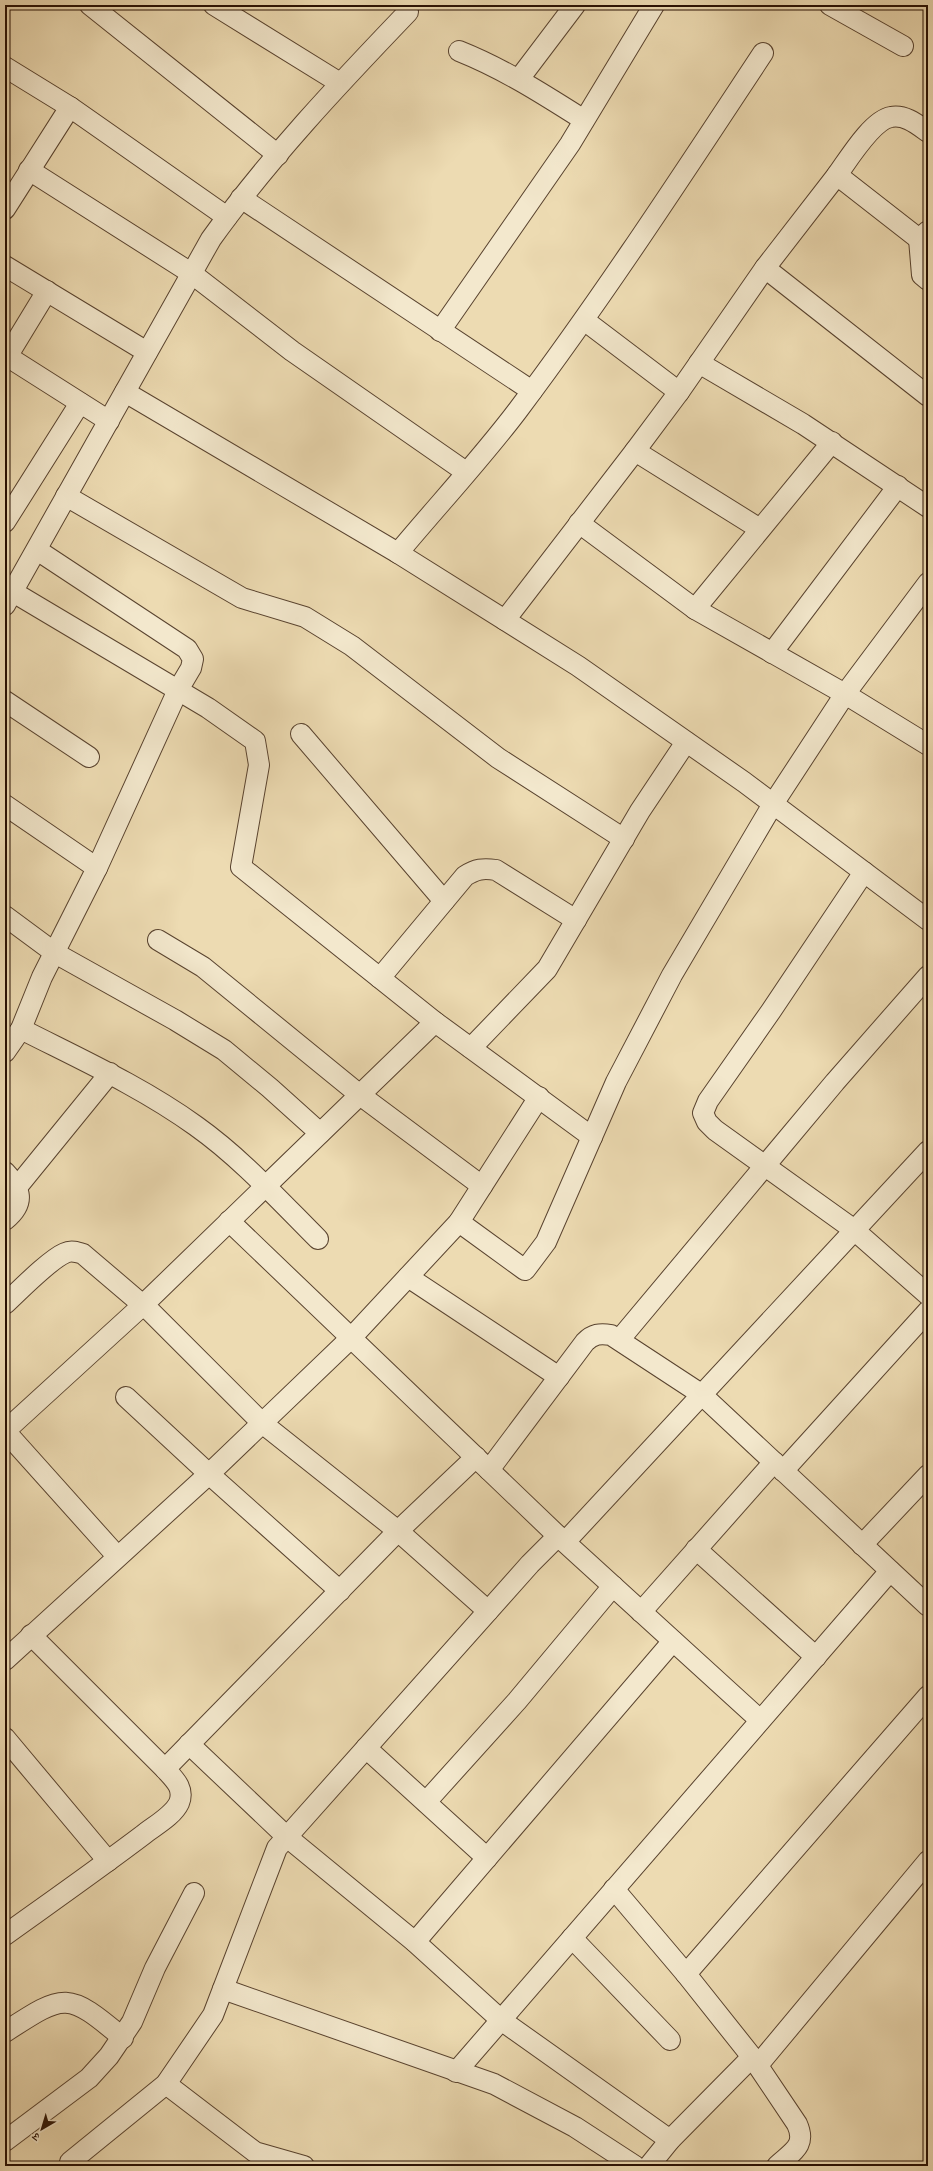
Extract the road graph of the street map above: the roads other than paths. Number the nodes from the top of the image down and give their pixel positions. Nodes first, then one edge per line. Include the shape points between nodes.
1 (90, 5) edge
2 (214, 5) edge
3 (575, 5) edge
4 (654, 5) edge
5 (830, 5) edge
6 (408, 12) dead end
7 (903, 46) dead end
8 (459, 51) dead end
9 (763, 53) dead end
10 (5, 67) edge
11 (519, 79) junction
12 (340, 83) junction
13 (70, 107) junction
14 (584, 120) junction
15 (928, 132) edge
16 (278, 155) junction
17 (29, 170) junction
18 (837, 175) junction
19 (8, 196) edge
20 (241, 198) junction
21 (227, 217) junction
22 (924, 235) edge
23 (5, 266) edge
24 (764, 268) junction
25 (191, 273) junction
26 (928, 280) edge
27 (47, 291) junction
28 (584, 320) junction
29 (440, 331) junction
30 (147, 352) junction
31 (6, 357) edge
32 (699, 363) junction
33 (532, 391) junction
34 (125, 392) junction
35 (679, 392) junction
36 (928, 396) edge
37 (80, 402) junction
38 (109, 421) junction
39 (832, 442) junction
40 (635, 451) junction
41 (466, 472) junction
42 (898, 486) junction
43 (66, 496) junction
44 (928, 507) edge
45 (5, 522) edge
46 (578, 523) junction
47 (760, 529) junction
48 (37, 550) junction
49 (398, 553) junction
50 (928, 583) edge
51 (9, 599) edge
52 (694, 609) junction
53 (505, 620) junction
54 (772, 653) junction
55 (178, 690) junction
56 (845, 694) junction
57 (5, 701) edge
58 (300, 734) dead end
59 (686, 742) junction
60 (927, 743) edge
61 (89, 757) dead end
62 (773, 804) junction
63 (5, 805) edge
64 (624, 839) junction
65 (97, 868) junction
66 (864, 872) junction
67 (444, 901) junction
68 (5, 916) edge
69 (576, 920) junction
70 (928, 920) edge
71 (158, 940) dead end
72 (54, 953) junction
73 (928, 976) edge
74 (380, 978) junction
75 (435, 1022) junction
76 (21, 1029) junction
77 (471, 1048) junction
78 (5, 1052) edge
79 (110, 1074) junction
80 (360, 1095) junction
81 (539, 1097) junction
82 (320, 1133) junction
83 (592, 1137) junction
84 (928, 1151) edge
85 (766, 1166) junction
86 (11, 1179) edge
87 (266, 1186) junction
88 (482, 1186) junction
89 (5, 1220) edge
90 (229, 1221) junction
91 (459, 1222) junction
92 (853, 1229) junction
93 (318, 1239) dead end
94 (408, 1277) junction
95 (928, 1295) edge
96 (5, 1304) edge
97 (143, 1305) junction
98 (928, 1311) edge
99 (352, 1337) junction
100 (620, 1339) junction
101 (559, 1377) junction
102 (700, 1394) junction
103 (126, 1397) dead end
104 (262, 1423) junction
105 (5, 1431) edge
106 (483, 1464) junction
107 (778, 1467) junction
108 (209, 1474) junction
109 (928, 1475) edge
110 (398, 1531) junction
111 (561, 1539) junction
112 (862, 1545) junction
113 (696, 1549) junction
114 (118, 1556) junction
115 (890, 1571) junction
116 (613, 1586) junction
117 (340, 1591) junction
118 (928, 1606) edge
119 (488, 1611) junction
120 (641, 1612) junction
121 (31, 1635) junction
122 (673, 1641) junction
123 (816, 1656) junction
124 (5, 1660) edge
125 (928, 1696) edge
126 (760, 1720) junction
127 (5, 1738) edge
128 (189, 1744) junction
129 (366, 1748) junction
130 (165, 1769) junction
131 (426, 1802) junction
132 (287, 1837) junction
133 (487, 1858) junction
134 (108, 1861) junction
135 (928, 1861) edge
136 (614, 1889) junction
137 (194, 1893) dead end
138 (5, 1935) edge
139 (572, 1938) junction
140 (415, 1942) junction
141 (686, 1974) junction
142 (223, 1989) junction
143 (501, 2020) junction
144 (5, 2032) edge
145 (122, 2038) junction
146 (670, 2040) dead end
147 (755, 2061) junction
148 (456, 2072) junction
149 (166, 2084) junction
150 (670, 2140) junction
151 (5, 2141) edge
152 (73, 2166) edge
153 (304, 2166) edge
154 (635, 2166) edge
155 (649, 2166) edge
156 (777, 2166) edge

1 - 16 street
2 - 12 street
3 - 11 street
4 - 14 street
5 - 7 street
6 - 12 street
8 - 11 street
9 - 28 street via 620,271
10 - 13 street
11 - 14 street
12 - 16 street
13 - 17 street
13 - 21 street
14 - 29 street
15 - 18 street via 910,120 899,117 882,121 873,128
16 - 20 street
17 - 19 street
17 - 25 street
18 - 22 street
18 - 24 street
20 - 21 street
20 - 29 street
21 - 25 street
22 - 26 street via 922,275
23 - 27 street
24 - 32 street
24 - 36 street
25 - 30 street
25 - 41 street via 292,351
27 - 30 street
27 - 31 street
28 - 33 street
28 - 35 street
29 - 33 street
30 - 34 street
31 - 37 street
32 - 35 street
32 - 39 street
33 - 41 street
34 - 38 street
34 - 49 street
35 - 40 street
37 - 38 street
37 - 45 street
38 - 43 street
39 - 42 street
39 - 47 street
40 - 46 street
40 - 47 street
41 - 49 street
42 - 44 street
42 - 54 street
43 - 48 street
43 - 64 street via 242,598 305,617 352,646 498,758
46 - 52 street
46 - 53 street
47 - 52 street
48 - 51 street
48 - 55 street via 187,649 193,662
49 - 53 street
50 - 56 street
51 - 55 street
52 - 54 street
53 - 59 street via 578,666
54 - 56 street
55 - 65 street
55 - 74 street via 255,741 259,765 242,867
56 - 60 street
56 - 62 street
57 - 61 street
58 - 67 street
59 - 62 street
59 - 64 street
62 - 66 street
62 - 83 street via 672,975 616,1082
63 - 65 street
64 - 69 street
65 - 72 street
66 - 70 street
66 - 85 street via 704,1108 703,1117 707,1122
67 - 69 street via 465,876 474,870 484,868 496,870
67 - 74 street
68 - 72 street
69 - 77 street via 547,969
71 - 80 street via 203,967
72 - 76 street
72 - 82 street via 224,1050
73 - 85 street via 844,1071
74 - 75 street
75 - 77 street
75 - 80 street
76 - 78 street
76 - 79 street
77 - 81 street
79 - 86 street
79 - 87 street via 196,1126
80 - 82 street
80 - 88 street
81 - 83 street
81 - 88 street
82 - 87 street
83 - 91 street via 546,1242 525,1270
84 - 92 street
85 - 92 street
85 - 100 street
86 - 89 street via 19,1201 16,1210
87 - 90 street
87 - 93 street
88 - 91 street
90 - 97 street
90 - 99 street
91 - 94 street
92 - 95 street
92 - 102 street
94 - 99 street
94 - 101 street
96 - 97 street via 64,1253 75,1251 93,1261
97 - 104 street
97 - 105 street
98 - 107 street
99 - 104 street
99 - 106 street
100 - 101 street via 600,1333 592,1336
100 - 102 street
101 - 106 street
102 - 107 street
102 - 111 street
103 - 108 street
104 - 108 street
104 - 110 street
105 - 114 street
106 - 110 street
106 - 111 street
107 - 112 street
107 - 113 street
108 - 114 street
108 - 117 street
109 - 112 street
110 - 117 street
110 - 119 street
111 - 116 street
111 - 119 street via 530,1564
112 - 115 street
113 - 120 street
113 - 123 street
114 - 121 street
115 - 118 street
115 - 123 street
116 - 120 street
116 - 131 street via 517,1701
117 - 128 street
119 - 129 street
120 - 122 street
121 - 124 street
121 - 130 street
122 - 126 street
122 - 133 street
123 - 126 street
125 - 141 street
126 - 136 street
127 - 134 street
128 - 130 street
128 - 132 street
129 - 131 street
129 - 132 street
130 - 134 street via 180,1786 179,1802 175,1810
131 - 133 street
132 - 140 street
132 - 142 street via 277,1848
133 - 140 street
134 - 138 street
135 - 147 street
136 - 139 street
136 - 141 street
137 - 145 street
139 - 143 street
139 - 146 street
140 - 143 street
141 - 147 street
142 - 148 street via 339,2028
142 - 149 street via 213,2015
143 - 148 street
143 - 150 street
144 - 145 street via 41,2008 62,2002 76,2004 91,2012
145 - 151 street via 89,2078
147 - 150 street
147 - 156 street via 797,2124 802,2136 796,2148
148 - 154 street via 494,2084 533,2103
149 - 152 street via 70,2162
149 - 153 street via 255,2152
150 - 155 street

